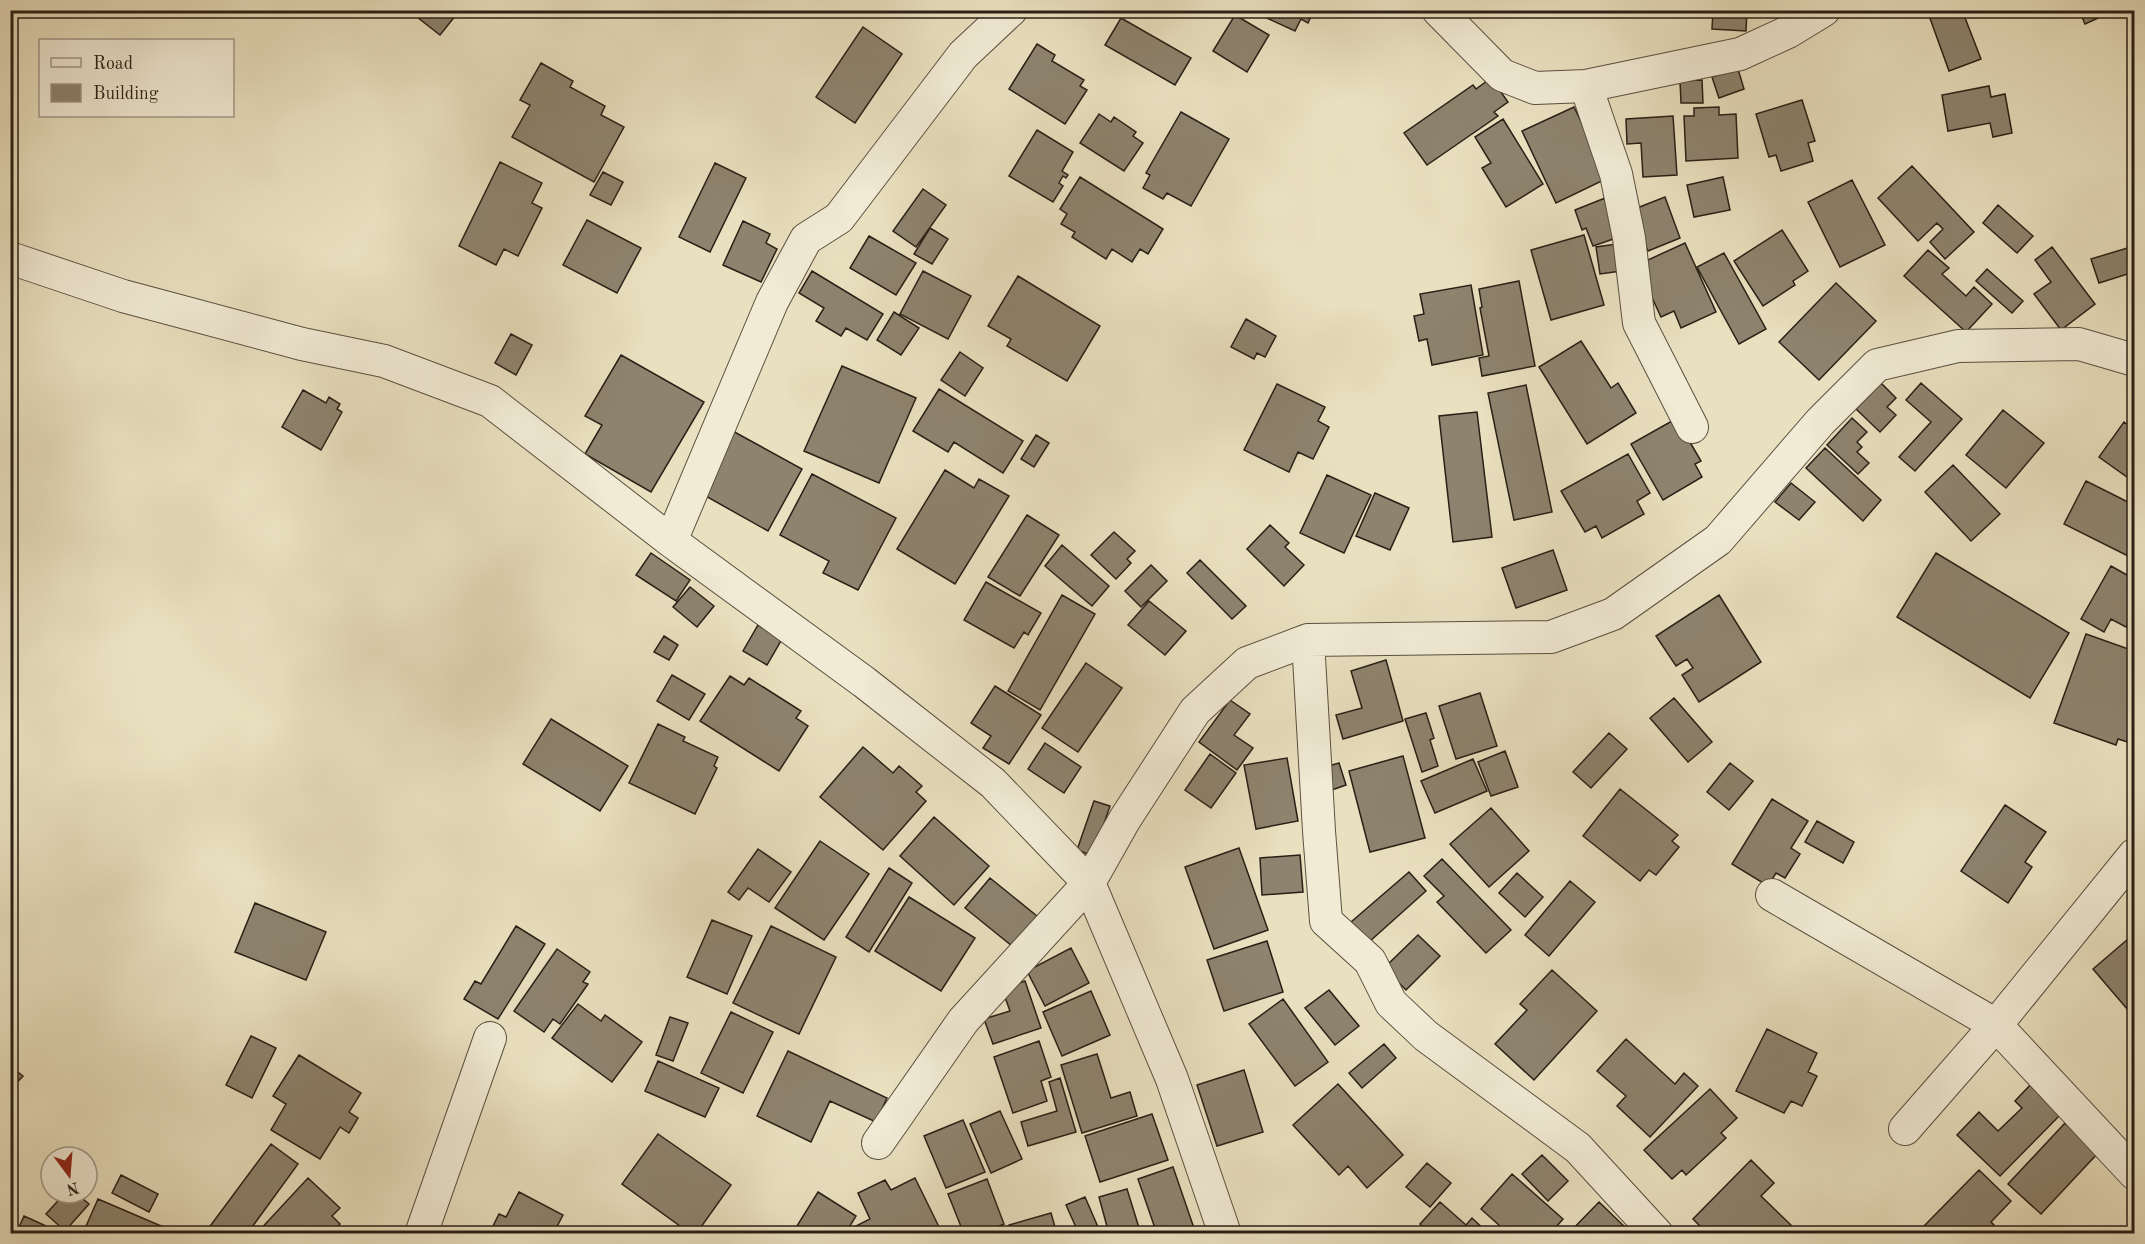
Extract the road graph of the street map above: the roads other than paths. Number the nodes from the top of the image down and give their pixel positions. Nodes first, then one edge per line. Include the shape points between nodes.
1 (1011, 10) edge
2 (1438, 10) edge
3 (1824, 10) edge
4 (1586, 86) junction
5 (10, 258) edge
6 (2134, 360) edge
7 (1692, 427) dead end
8 (671, 541) junction
9 (1308, 640) junction
10 (2134, 855) edge
11 (1089, 883) junction
12 (1772, 895) dead end
13 (1996, 1025) junction
14 (490, 1038) dead end
15 (1905, 1129) dead end
16 (878, 1143) dead end
17 (2134, 1173) edge
18 (421, 1233) edge
19 (1225, 1233) edge
20 (1657, 1233) edge

1 - 8 street via 963,55 839,218 806,239 772,302
2 - 4 street via 1503,75 1535,88
3 - 4 street via 1740,54
4 - 7 street via 1616,174 1629,238 1639,323
5 - 8 street via 123,296 384,362 490,401
6 - 9 street via 2079,344 1958,346 1877,365 1820,422 1718,540 1614,614 1551,638
8 - 11 street via 864,682 993,783
9 - 11 street via 1247,663 1195,711
9 - 20 street via 1326,921 1370,961 1398,1010 1426,1036 1578,1148
10 - 13 street
11 - 16 street via 963,1021
11 - 19 street via 1172,1080
12 - 13 street
13 - 15 street
13 - 17 street
14 - 18 street

